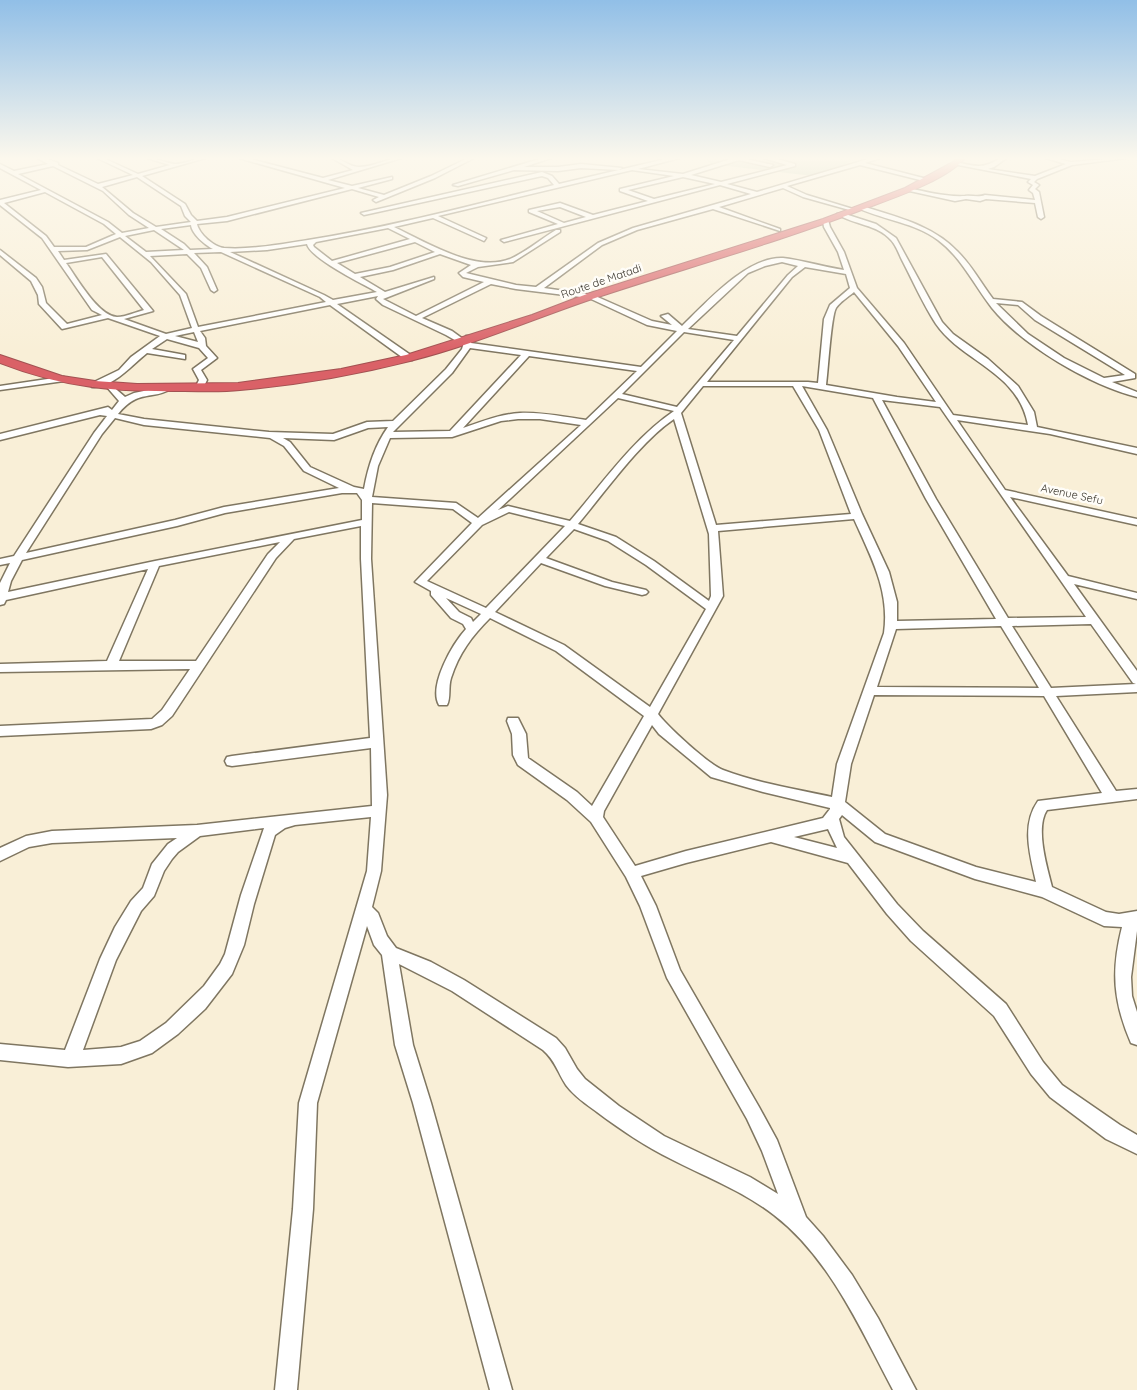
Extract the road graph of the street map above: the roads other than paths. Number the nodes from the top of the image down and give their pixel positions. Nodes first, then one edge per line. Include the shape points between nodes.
1 (194, 221) edge
2 (826, 221) edge
3 (25, 222) edge
4 (103, 222) edge
5 (143, 222) edge
6 (189, 222) edge
7 (413, 222) edge
8 (446, 222) edge
9 (561, 222) edge
10 (575, 222) edge
11 (661, 222) edge
12 (755, 222) edge
13 (823, 222) edge
14 (864, 222) edge
15 (907, 222) edge
16 (567, 224) junction
17 (390, 227) junction
18 (152, 228) junction
19 (778, 230) dead end
20 (122, 234) junction
21 (484, 239) dead end
22 (414, 240) junction
23 (504, 240) dead end
24 (313, 242) junction
25 (54, 249) junction
26 (218, 249) junction
27 (189, 251) junction
28 (0, 252) edge
29 (440, 252) junction
30 (143, 254) junction
31 (63, 262) junction
32 (331, 263) junction
33 (476, 265) junction
34 (805, 265) junction
35 (847, 272) junction
36 (353, 276) junction
37 (432, 278) dead end
38 (489, 282) junction
39 (854, 288) junction
40 (214, 290) dead end
41 (537, 290) junction
42 (382, 294) junction
43 (590, 296) junction
44 (991, 300) junction
45 (331, 301) junction
46 (108, 316) junction
47 (665, 316) dead end
48 (116, 319) junction
49 (415, 319) junction
50 (196, 329) junction
51 (683, 330) junction
52 (166, 336) junction
53 (738, 338) junction
54 (465, 342) junction
55 (202, 346) junction
56 (146, 350) junction
57 (526, 354) junction
58 (182, 357) dead end
59 (409, 358) junction
60 (0, 359) edge
61 (641, 369) junction
62 (61, 379) junction
63 (1102, 381) junction
64 (95, 384) junction
65 (700, 384) junction
66 (796, 384) junction
67 (110, 386) junction
68 (822, 386) junction
69 (0, 388) edge
70 (168, 388) junction
71 (199, 388) junction
72 (617, 395) junction
73 (1137, 395) edge
74 (876, 396) junction
75 (122, 404) junction
76 (941, 405) junction
77 (678, 411) junction
78 (100, 412) junction
79 (112, 416) junction
80 (951, 417) junction
81 (588, 423) junction
82 (395, 424) junction
83 (1033, 428) junction
84 (452, 434) junction
85 (387, 435) junction
86 (269, 436) junction
87 (0, 437) edge
88 (1137, 451) edge
89 (351, 489) junction
90 (1002, 492) junction
91 (367, 500) junction
92 (858, 516) junction
93 (367, 522) junction
94 (1137, 522) edge
95 (478, 523) junction
96 (571, 526) junction
97 (713, 528) junction
98 (292, 536) junction
99 (18, 558) junction
100 (540, 559) junction
101 (0, 562) edge
102 (155, 564) junction
103 (1063, 578) junction
104 (428, 586) junction
105 (642, 592) dead end
106 (1137, 596) edge
107 (1, 600) edge
108 (714, 602) junction
109 (488, 614) junction
110 (1095, 620) junction
111 (1003, 622) junction
112 (892, 625) junction
113 (472, 629) junction
114 (112, 664) junction
115 (199, 664) junction
116 (1132, 666) edge
117 (0, 668) edge
118 (1137, 680) edge
119 (1137, 688) edge
120 (870, 691) junction
121 (1049, 692) junction
122 (443, 702) dead end
123 (651, 714) junction
124 (513, 721) dead end
125 (0, 731) edge
126 (377, 742) junction
127 (232, 761) dead end
128 (1137, 794) edge
129 (1112, 797) junction
130 (838, 804) junction
131 (379, 811) junction
132 (294, 818) junction
133 (596, 818) junction
134 (832, 820) junction
135 (197, 831) junction
136 (769, 836) junction
137 (0, 855) edge
138 (851, 858) junction
139 (632, 873) junction
140 (1045, 891) junction
141 (364, 910) junction
142 (1135, 918) edge
143 (390, 954) junction
144 (1137, 1037) edge
145 (0, 1052) edge
146 (71, 1058) junction
147 (1137, 1145) edge
148 (798, 1222) junction
149 (286, 1390) edge
150 (502, 1390) edge
151 (904, 1390) edge

1 - 26 street via 196,230
2 - 35 street
3 - 25 street via 40,232
4 - 20 street
5 - 18 street
6 - 18 street
7 - 17 street
8 - 21 street
9 - 16 street
10 - 16 street
11 - 41 street via 600,244
12 - 19 street
13 - 43 highway, Route de Matadi
14 - 83 street via 894,239 939,323 950,336 1015,388 1030,412
15 - 44 street via 936,236 971,269
16 - 23 street
16 - 33 street via 511,261
17 - 22 street
17 - 24 street
18 - 20 street
18 - 27 street
20 - 25 street via 83,249
20 - 30 street
22 - 29 street
22 - 32 street
24 - 26 street via 267,248
24 - 32 street via 311,248
25 - 31 street
26 - 27 street
26 - 45 street
27 - 30 street
27 - 40 street via 204,267
28 - 46 street via 34,280 42,292 43,304 65,327
29 - 33 street
29 - 36 street via 391,269
30 - 50 street via 183,294
31 - 46 street via 95,308
31 - 48 street via 104,255 149,311
32 - 36 street
33 - 38 street via 462,274
34 - 35 street
34 - 51 street via 782,260 757,266 733,282
34 - 53 street via 794,271
35 - 39 street
36 - 42 street
37 - 42 street
38 - 41 street
38 - 49 street
39 - 68 street via 833,308 828,319
39 - 76 street via 901,345
41 - 43 street
42 - 45 street
42 - 49 street via 380,299 385,304
43 - 51 street via 643,320
43 - 54 highway, Route de Matadi
44 - 63 street via 1014,325 1050,352
44 - 63 street via 1020,303 1038,318 1132,376
45 - 50 street
45 - 59 street
46 - 48 street
47 - 51 street
48 - 52 street
49 - 54 street
50 - 52 street
50 - 55 street
51 - 53 street
51 - 61 street
52 - 55 street
52 - 56 street
53 - 65 street
54 - 57 street
54 - 59 highway, Route de Matadi
54 - 82 street via 449,371
55 - 71 street via 213,360 197,369 203,380
56 - 58 street
56 - 64 street via 122,372
57 - 61 street
57 - 84 street
59 - 71 highway, Route de Matadi via 277,383
60 - 62 highway, Route de Matadi
61 - 72 street
62 - 64 highway, Route de Matadi
62 - 69 street
63 - 73 street
64 - 67 highway, Route de Matadi
65 - 66 street
65 - 77 street
66 - 68 street
66 - 92 street via 823,430
67 - 70 highway, Route de Matadi
67 - 75 street
68 - 74 street
70 - 71 highway, Route de Matadi
70 - 75 street via 137,395
72 - 77 street
72 - 81 street
74 - 76 street
74 - 111 street via 900,445
75 - 78 street
75 - 79 street
76 - 80 street
77 - 96 street via 642,443
77 - 97 street
78 - 79 street
78 - 87 street
79 - 86 street
79 - 99 street via 98,432
80 - 83 street
80 - 90 street
81 - 84 street via 518,416
81 - 95 street
82 - 85 street
82 - 86 street via 367,425 328,437
83 - 88 street
84 - 85 street
85 - 91 street via 373,466
86 - 89 street via 287,444 307,469
89 - 91 street via 360,490
89 - 99 street via 224,510
90 - 94 street, Avenue Sefu
90 - 103 street
91 - 93 street
91 - 95 street via 456,506
92 - 97 street
92 - 112 street via 888,586 894,616
93 - 98 street
93 - 126 street via 366,559
95 - 96 street via 508,509
95 - 104 street via 420,582
96 - 100 street
96 - 108 street via 612,539 694,596
97 - 108 street via 716,545
98 - 102 street
98 - 115 street via 272,556
99 - 101 street
99 - 107 street
100 - 105 street via 609,584
100 - 109 street
102 - 107 street
102 - 114 street
103 - 106 street
103 - 110 street
104 - 109 street
104 - 113 street via 455,615 467,620
108 - 123 street
109 - 113 street
109 - 123 street via 560,648
110 - 111 street
110 - 116 street
111 - 112 street
111 - 121 street
112 - 120 street
113 - 122 street via 463,639 443,682 440,693
114 - 115 street
114 - 117 street
115 - 125 street via 167,713 157,722
116 - 118 street
119 - 121 street
120 - 121 street
120 - 130 street via 844,764
121 - 129 street
123 - 130 street via 664,731 716,773
123 - 133 street
124 - 133 street via 523,761 572,796
126 - 127 street
126 - 131 street
128 - 129 street
129 - 140 street via 1043,805 1038,809 1035,835
130 - 134 street
130 - 140 street via 880,838 975,872
131 - 132 street
131 - 141 street via 374,871
132 - 135 street
132 - 146 street via 269,832 233,953 226,969 206,996 146,1048 104,1059
133 - 139 street
134 - 136 street
134 - 138 street via 838,839
135 - 137 street via 52,837 26,842
135 - 146 street via 173,848 157,868 149,891 120,932
136 - 138 street
136 - 139 street
138 - 147 street via 917,936 1000,1010 1037,1068 1056,1091
139 - 148 street via 673,973 770,1147
140 - 142 street via 1104,918 1119,921
141 - 143 street via 372,918 380,940
141 - 149 street via 308,1103 303,1209
142 - 144 street via 1126,943 1123,968 1124,994
143 - 148 street via 412,961 488,1003 554,1048 582,1088 639,1131 682,1156 756,1190
143 - 150 street via 404,1045
145 - 146 street via 17,1056
148 - 151 street via 815,1241 855,1301

